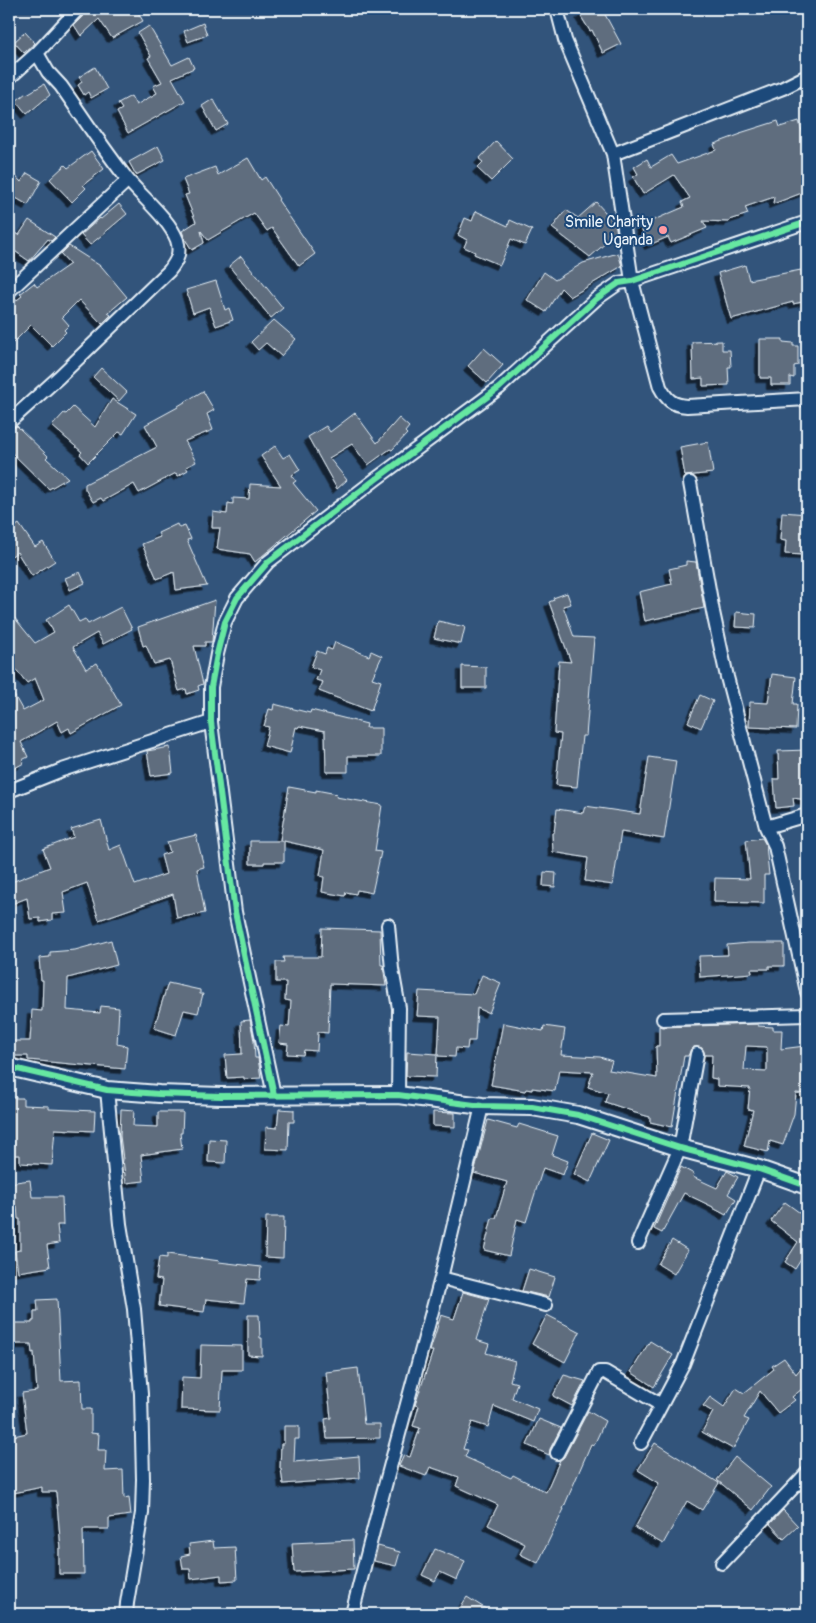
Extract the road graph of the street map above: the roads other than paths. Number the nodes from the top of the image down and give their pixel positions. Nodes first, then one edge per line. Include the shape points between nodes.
1 (78, 9) edge
2 (558, 9) edge
3 (37, 53) junction
4 (807, 76) edge
5 (9, 78) edge
6 (613, 154) junction
7 (128, 180) junction
8 (807, 222) edge
9 (632, 281) junction
10 (9, 291) edge
11 (807, 399) edge
12 (9, 422) edge
13 (690, 484) dead end
14 (211, 722) junction
15 (9, 791) edge
16 (807, 815) edge
17 (766, 827) junction
18 (388, 924) dead end
19 (807, 992) edge
20 (807, 1015) edge
21 (663, 1019) dead end
22 (697, 1054) dead end
23 (9, 1067) edge
24 (107, 1090) junction
25 (274, 1095) junction
26 (398, 1095) junction
27 (482, 1106) junction
28 (680, 1148) junction
29 (759, 1169) junction
30 (807, 1186) edge
31 (638, 1243) dead end
32 (441, 1278) junction
33 (546, 1305) dead end
34 (661, 1405) junction
35 (641, 1443) dead end
36 (557, 1453) dead end
37 (807, 1473) edge
38 (722, 1563) dead end
39 (126, 1614) edge
40 (352, 1614) edge

1 - 3 street
2 - 6 street via 565,40
3 - 5 street
3 - 7 street
4 - 6 street
6 - 9 street
7 - 10 street
7 - 12 street via 172,230 179,252 176,262
8 - 9 street
9 - 11 street via 660,387 670,403 687,406
9 - 14 street via 619,283 596,299 499,388 268,562 237,598 225,622 216,654
13 - 17 street via 727,677
14 - 15 street via 62,770
14 - 25 street via 235,912
16 - 17 street
17 - 19 street via 775,846
18 - 26 street via 399,1008
20 - 21 street
22 - 28 street
23 - 24 street
24 - 25 street via 212,1096
24 - 39 street via 141,1394 142,1512
25 - 26 street
26 - 27 street
27 - 28 street via 532,1107 578,1114
27 - 32 street
28 - 29 street
28 - 31 street
29 - 30 street
29 - 34 street via 683,1364
32 - 33 street
32 - 40 street
34 - 35 street
34 - 36 street via 600,1372
37 - 38 street

